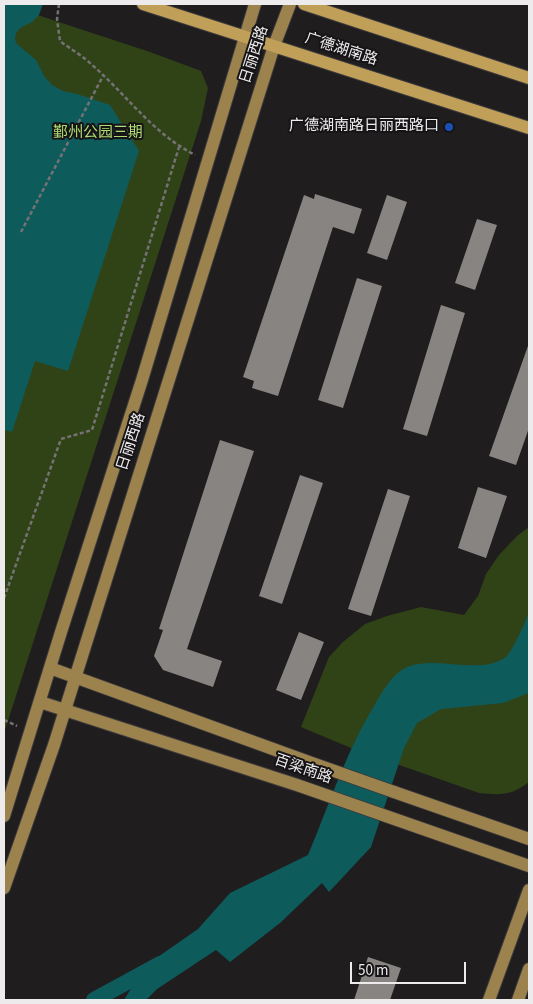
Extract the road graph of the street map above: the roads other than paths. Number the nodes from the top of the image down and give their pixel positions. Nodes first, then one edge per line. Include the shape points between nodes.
1 (143, 4) edge
2 (255, 4) edge
3 (290, 4) edge
4 (304, 4) edge
5 (244, 36) junction
6 (274, 46) junction
7 (529, 78) edge
8 (529, 128) edge
9 (50, 668) junction
10 (75, 677) junction
11 (40, 702) junction
12 (65, 710) junction
13 (4, 816) edge
14 (529, 839) edge
15 (529, 866) edge
16 (4, 888) edge
17 (529, 890) edge
18 (529, 969) edge
19 (489, 1000) edge
20 (518, 1000) edge

1 - 5 main road, 广德湖南路
2 - 5 main road, 日丽西路
3 - 6 main road, 日丽西路
4 - 7 main road
5 - 6 main road, 广德湖南路
5 - 9 main road, 日丽西路 via 142,380
6 - 8 main road, 广德湖南路
6 - 10 main road, 日丽西路
9 - 10 main road, 百梁南路
9 - 11 main road, 日丽西路
10 - 12 main road, 日丽西路
10 - 14 main road, 百梁南路, bridge
11 - 12 main road, 百梁南路
11 - 13 main road, 日丽西路
12 - 15 main road, 百梁南路 via 297,785
12 - 16 main road, 日丽西路
17 - 19 main road
18 - 20 main road

